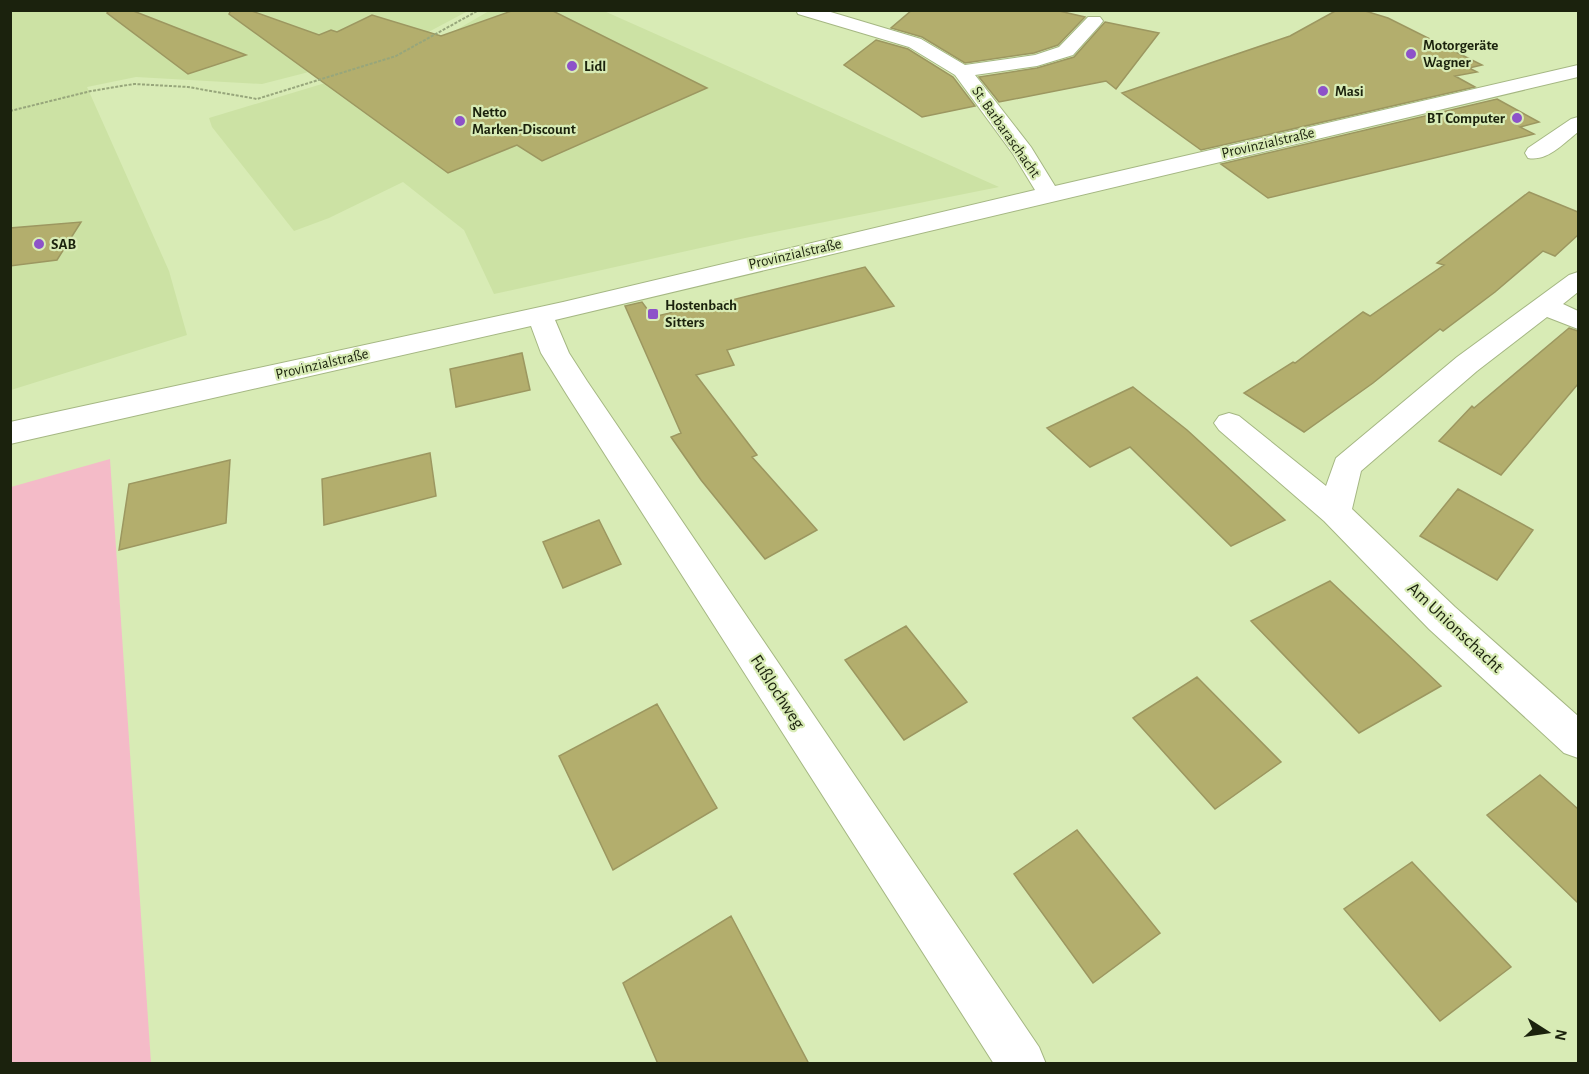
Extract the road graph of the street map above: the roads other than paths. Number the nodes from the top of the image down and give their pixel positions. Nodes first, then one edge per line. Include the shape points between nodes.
1 (804, 10) edge
2 (1094, 21) dead end
3 (1578, 71) edge
4 (962, 72) junction
5 (1578, 123) edge
6 (1536, 153) dead end
7 (1049, 194) junction
8 (1578, 280) edge
9 (1546, 306) junction
10 (540, 315) junction
11 (1578, 321) edge
12 (1229, 423) dead end
13 (10, 434) edge
14 (1335, 512) junction
15 (1578, 740) edge
16 (1022, 1064) edge

1 - 4 street, St. Barbaraschacht via 915,43
2 - 4 street, St. Barbaraschacht via 1066,51 1037,60
3 - 7 street, Provinzialstraße
4 - 7 street, St. Barbaraschacht via 1023,152
5 - 6 street
7 - 10 street, Provinzialstraße
8 - 9 street
9 - 11 street
9 - 14 street via 1467,364 1347,466
10 - 13 street, Provinzialstraße
10 - 16 street, Fußlochweg via 555,353 577,388
12 - 14 street, Am Unionschacht
14 - 15 street, Am Unionschacht via 1442,618

